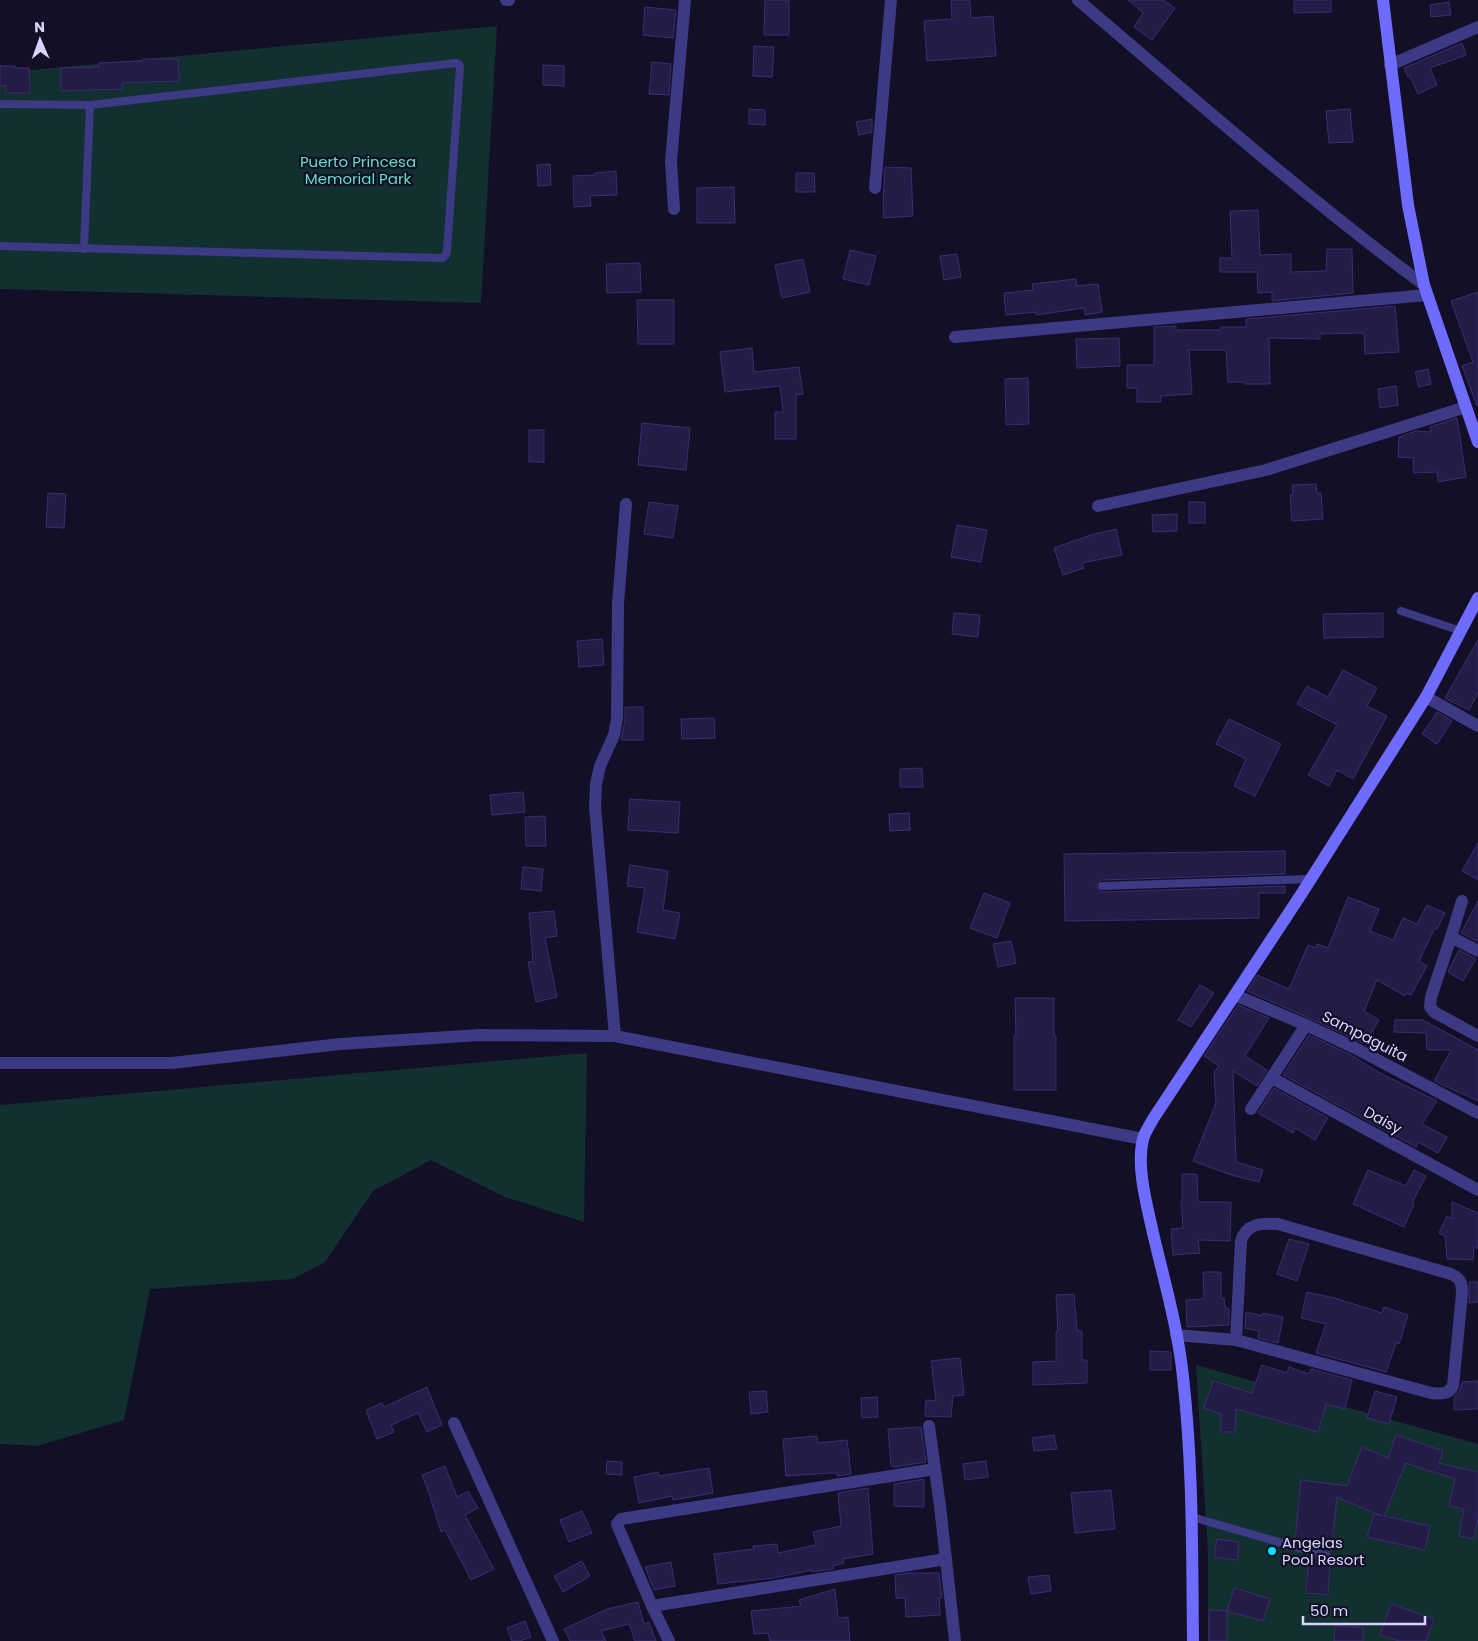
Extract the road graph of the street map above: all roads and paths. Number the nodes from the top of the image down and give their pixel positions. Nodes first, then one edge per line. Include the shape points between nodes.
1 (685, 0) edge
2 (891, 0) edge
3 (1078, 0) edge
4 (1383, 0) edge
5 (1478, 27) edge
6 (1390, 65) junction
7 (0, 104) edge
8 (90, 105) junction
9 (875, 188) dead end
10 (674, 210) dead end
11 (0, 246) edge
12 (84, 249) junction
13 (1425, 290) junction
14 (955, 337) dead end
15 (1466, 407) junction
16 (1478, 442) edge
17 (626, 504) dead end
18 (1098, 506) dead end
19 (1477, 603) edge
20 (1401, 611) dead end
21 (1461, 631) junction
22 (1426, 697) junction
23 (1478, 726) edge
24 (1311, 879) junction
25 (1102, 886) dead end
26 (1462, 901) dead end
27 (1451, 937) junction
28 (1478, 951) edge
29 (1235, 995) junction
30 (1306, 1025) junction
31 (615, 1036) junction
32 (1478, 1036) edge
33 (0, 1063) edge
34 (1272, 1078) junction
35 (1251, 1109) dead end
36 (1478, 1113) edge
37 (1143, 1139) junction
38 (1478, 1190) edge
39 (1176, 1335) junction
40 (1236, 1340) junction
41 (454, 1423) dead end
42 (929, 1426) dead end
43 (935, 1469) junction
44 (1192, 1517) junction
45 (1327, 1556) dead end
46 (946, 1559) junction
47 (652, 1606) junction
48 (553, 1641) edge
49 (669, 1641) edge
50 (955, 1641) edge
51 (1193, 1641) edge

1 - 10 street via 671,161
2 - 9 street
3 - 13 street
4 - 6 street
5 - 6 street
6 - 13 street via 1408,205
7 - 8 lane
8 - 12 lane
8 - 12 lane via 456,63 460,67 447,250 442,258
11 - 12 lane
13 - 14 street
13 - 15 street
15 - 16 street
15 - 18 street via 1266,470
17 - 31 street via 618,604 617,719 614,735 600,766 595,808
19 - 21 street
20 - 21 lane
21 - 22 street
22 - 23 street
22 - 24 street
24 - 25 lane
24 - 29 street
26 - 27 street
27 - 28 street
27 - 32 street via 1430,1007
29 - 30 street, Sampaguita
29 - 37 street
30 - 34 street
30 - 36 street, Sampaguita
31 - 33 street via 480,1035 340,1044 172,1063
31 - 37 street
34 - 35 street
34 - 38 street, Daisy
37 - 39 street via 1141,1166 1147,1207
39 - 40 street
39 - 44 street via 1188,1425
40 - 40 street via 1431,1393 1446,1393 1453,1386 1461,1281 1451,1274 1278,1224 1256,1225 1248,1228 1241,1241
41 - 48 street
42 - 43 street
43 - 46 street
43 - 47 street via 621,1519 618,1527
44 - 45 lane
44 - 51 street
46 - 47 street
46 - 50 street
47 - 49 street

